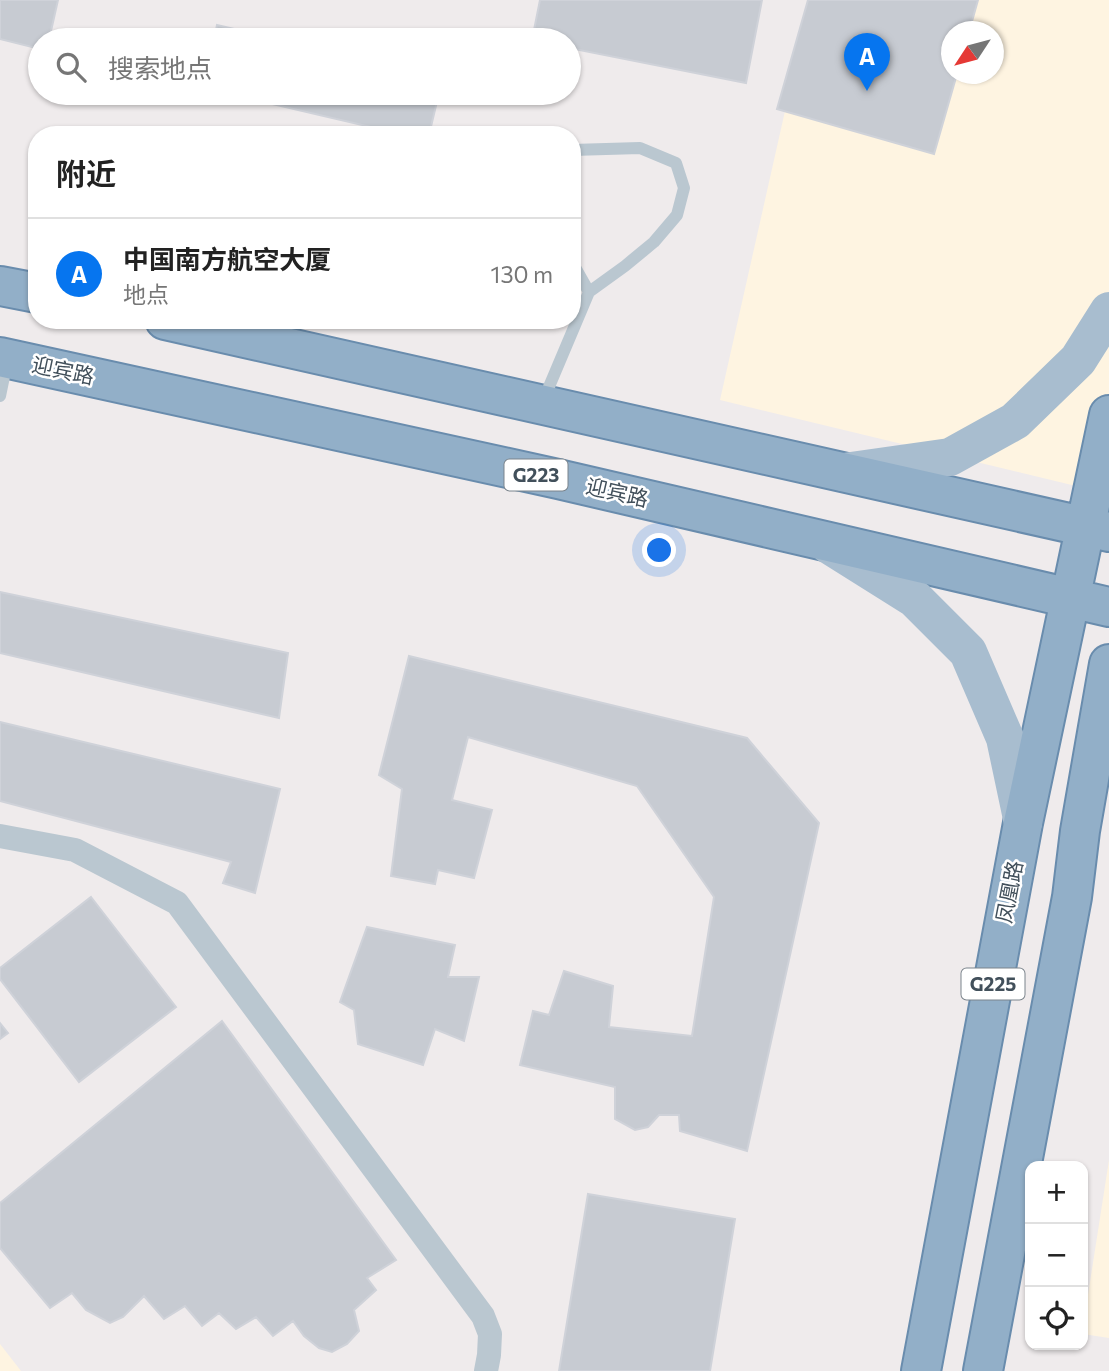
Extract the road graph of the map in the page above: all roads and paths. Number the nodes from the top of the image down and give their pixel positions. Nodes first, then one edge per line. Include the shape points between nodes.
1 (581, 150) edge
2 (581, 278) edge
3 (0, 286) edge
4 (28, 291) edge
5 (589, 292) junction
6 (581, 311) edge
7 (1109, 311) edge
8 (205, 329) edge
9 (573, 329) edge
10 (4, 358) edge
11 (0, 396) edge
12 (541, 405) junction
13 (1109, 415) edge
14 (843, 472) junction
15 (1098, 529) edge
16 (821, 540) junction
17 (1071, 598) junction
18 (1109, 607) edge
19 (1109, 664) edge
20 (1109, 780) edge
21 (1023, 823) junction
22 (1080, 831) junction
23 (0, 836) edge
24 (486, 1371) edge
25 (921, 1371) edge
26 (983, 1371) edge

1 - 5 lane via 640,148 676,163 684,188 677,215 654,242
2 - 5 lane
3 - 4 highway
5 - 6 lane
7 - 14 main road via 1078,360 1015,421 950,457
8 - 12 highway
9 - 12 lane
10 - 11 lane
10 - 16 highway, 迎宾路 / G223
12 - 14 highway
13 - 15 highway, 凤凰路
14 - 15 highway
15 - 17 highway, 凤凰路 / G225
16 - 17 highway, 迎宾路 / G223
16 - 21 main road via 915,598 968,652 1005,738
17 - 18 highway, 迎宾路 / G223
17 - 21 highway, 凤凰路 / G225
19 - 22 highway, G225
20 - 22 main road
21 - 25 highway, 凤凰路 / G225
22 - 26 highway, G225 via 1072,897
23 - 24 street via 75,850 177,903 483,1316 491,1334

